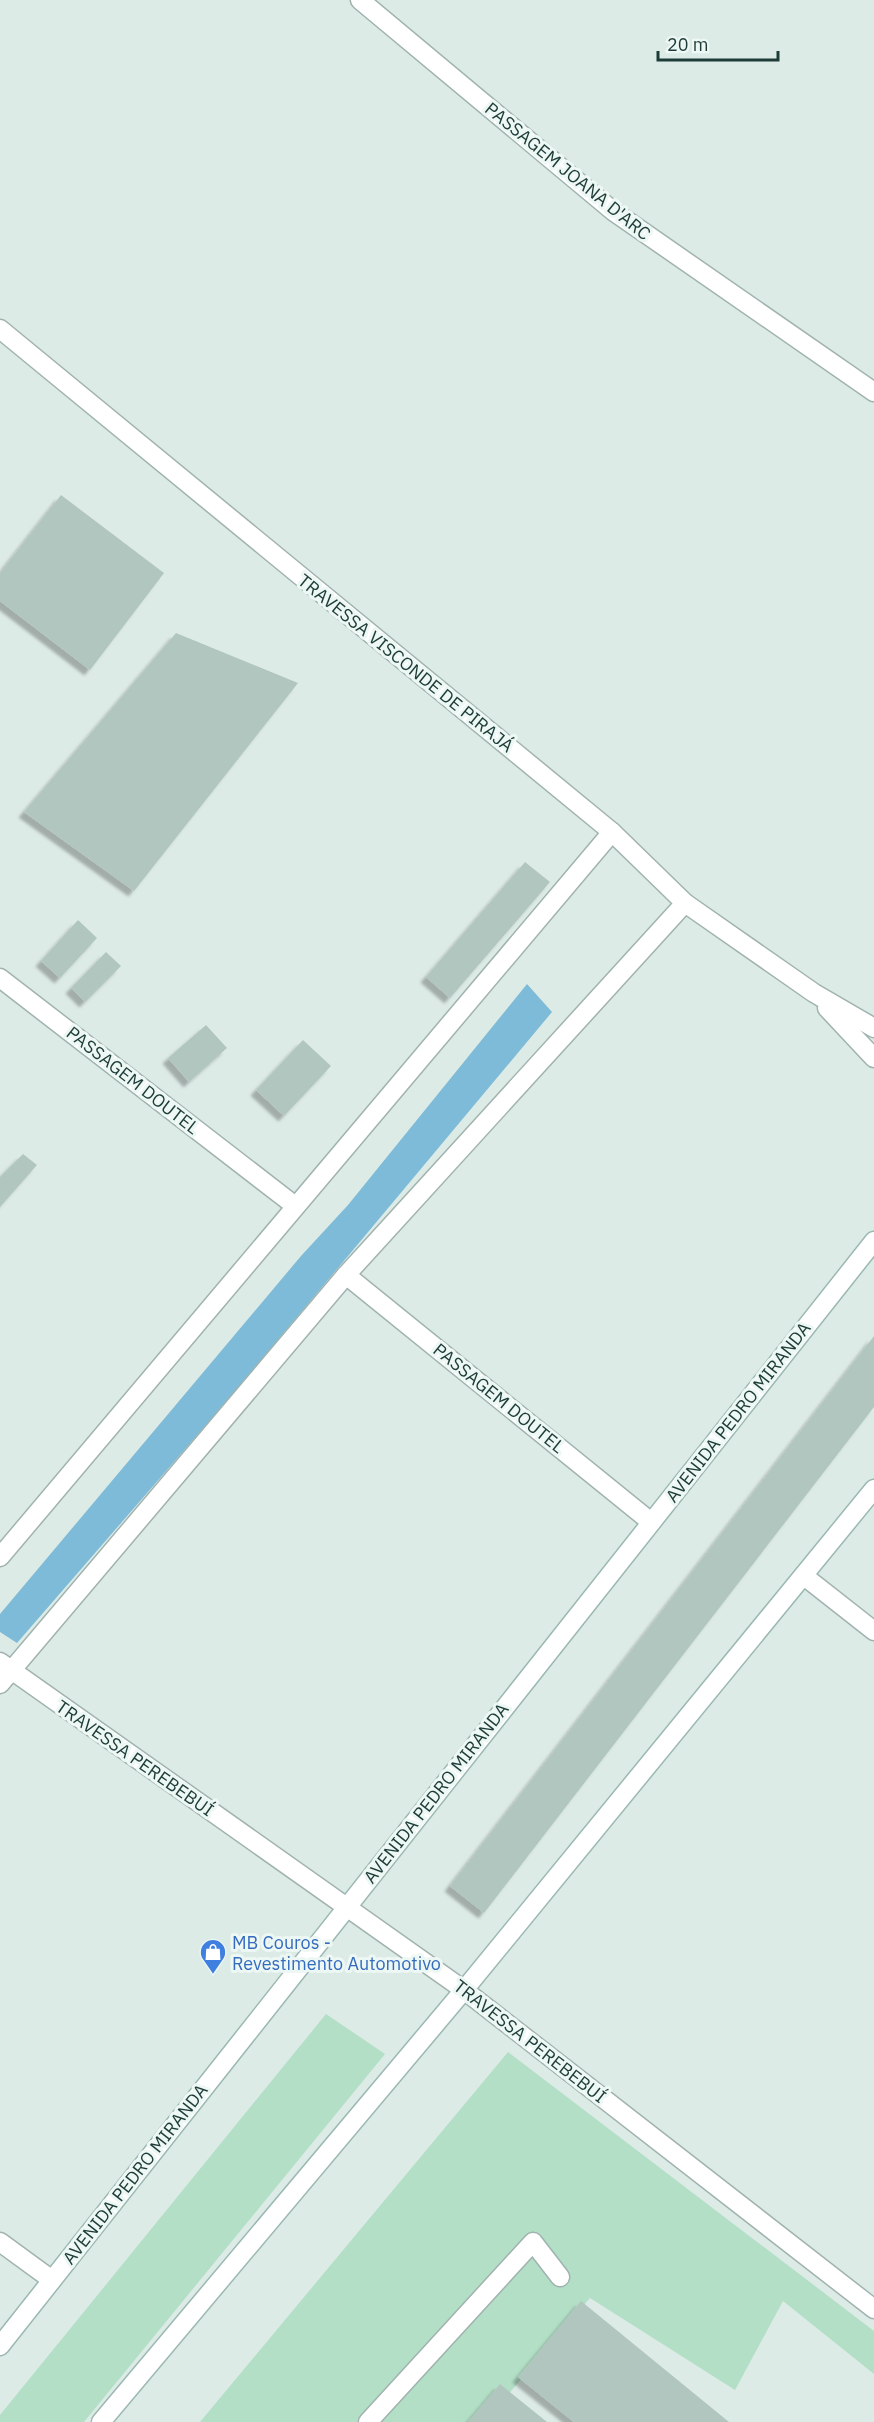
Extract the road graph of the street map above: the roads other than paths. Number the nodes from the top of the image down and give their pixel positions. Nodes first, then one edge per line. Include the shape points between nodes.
1 (360, 0) edge
2 (0, 329) edge
3 (874, 392) edge
4 (612, 832) junction
5 (685, 903) junction
6 (0, 978) edge
7 (814, 993) junction
8 (874, 1028) edge
9 (874, 1058) edge
10 (294, 1205) junction
11 (874, 1241) edge
12 (346, 1275) junction
13 (874, 1489) edge
14 (651, 1522) junction
15 (0, 1557) edge
16 (804, 1576) junction
17 (874, 1631) edge
18 (4, 1673) edge
19 (347, 1905) junction
20 (464, 1990) junction
21 (0, 2242) edge
22 (560, 2277) dead end
23 (52, 2280) junction
24 (874, 2308) edge
25 (0, 2346) edge
26 (101, 2422) edge
27 (368, 2422) edge

1 - 3 street, PASSAGEM JOANA D'ARC via 613,211
2 - 4 street, TRAVESSA VISCONDE DE PIRAJÁ
4 - 5 street, TRAVESSA VISCONDE DE PIRAJÁ
4 - 10 street
5 - 7 street, TRAVESSA VISCONDE DE PIRAJÁ
5 - 12 street
6 - 10 street, PASSAGEM DOUTEL
7 - 8 street, TRAVESSA VISCONDE DE PIRAJÁ
7 - 9 street, TRAVESSA VISCONDE DE PIRAJÁ
10 - 15 street
11 - 14 street, AVENIDA PEDRO MIRANDA
12 - 14 street, PASSAGEM DOUTEL
12 - 18 street
13 - 16 street
14 - 19 street, AVENIDA PEDRO MIRANDA
16 - 17 street
16 - 20 street
18 - 19 street, TRAVESSA PEREBEBUÍ
19 - 20 street, TRAVESSA PEREBEBUÍ
19 - 23 street, AVENIDA PEDRO MIRANDA
20 - 24 street, TRAVESSA PEREBEBUÍ
20 - 26 street
21 - 23 street
22 - 27 street via 533,2242
23 - 25 street, AVENIDA PEDRO MIRANDA

